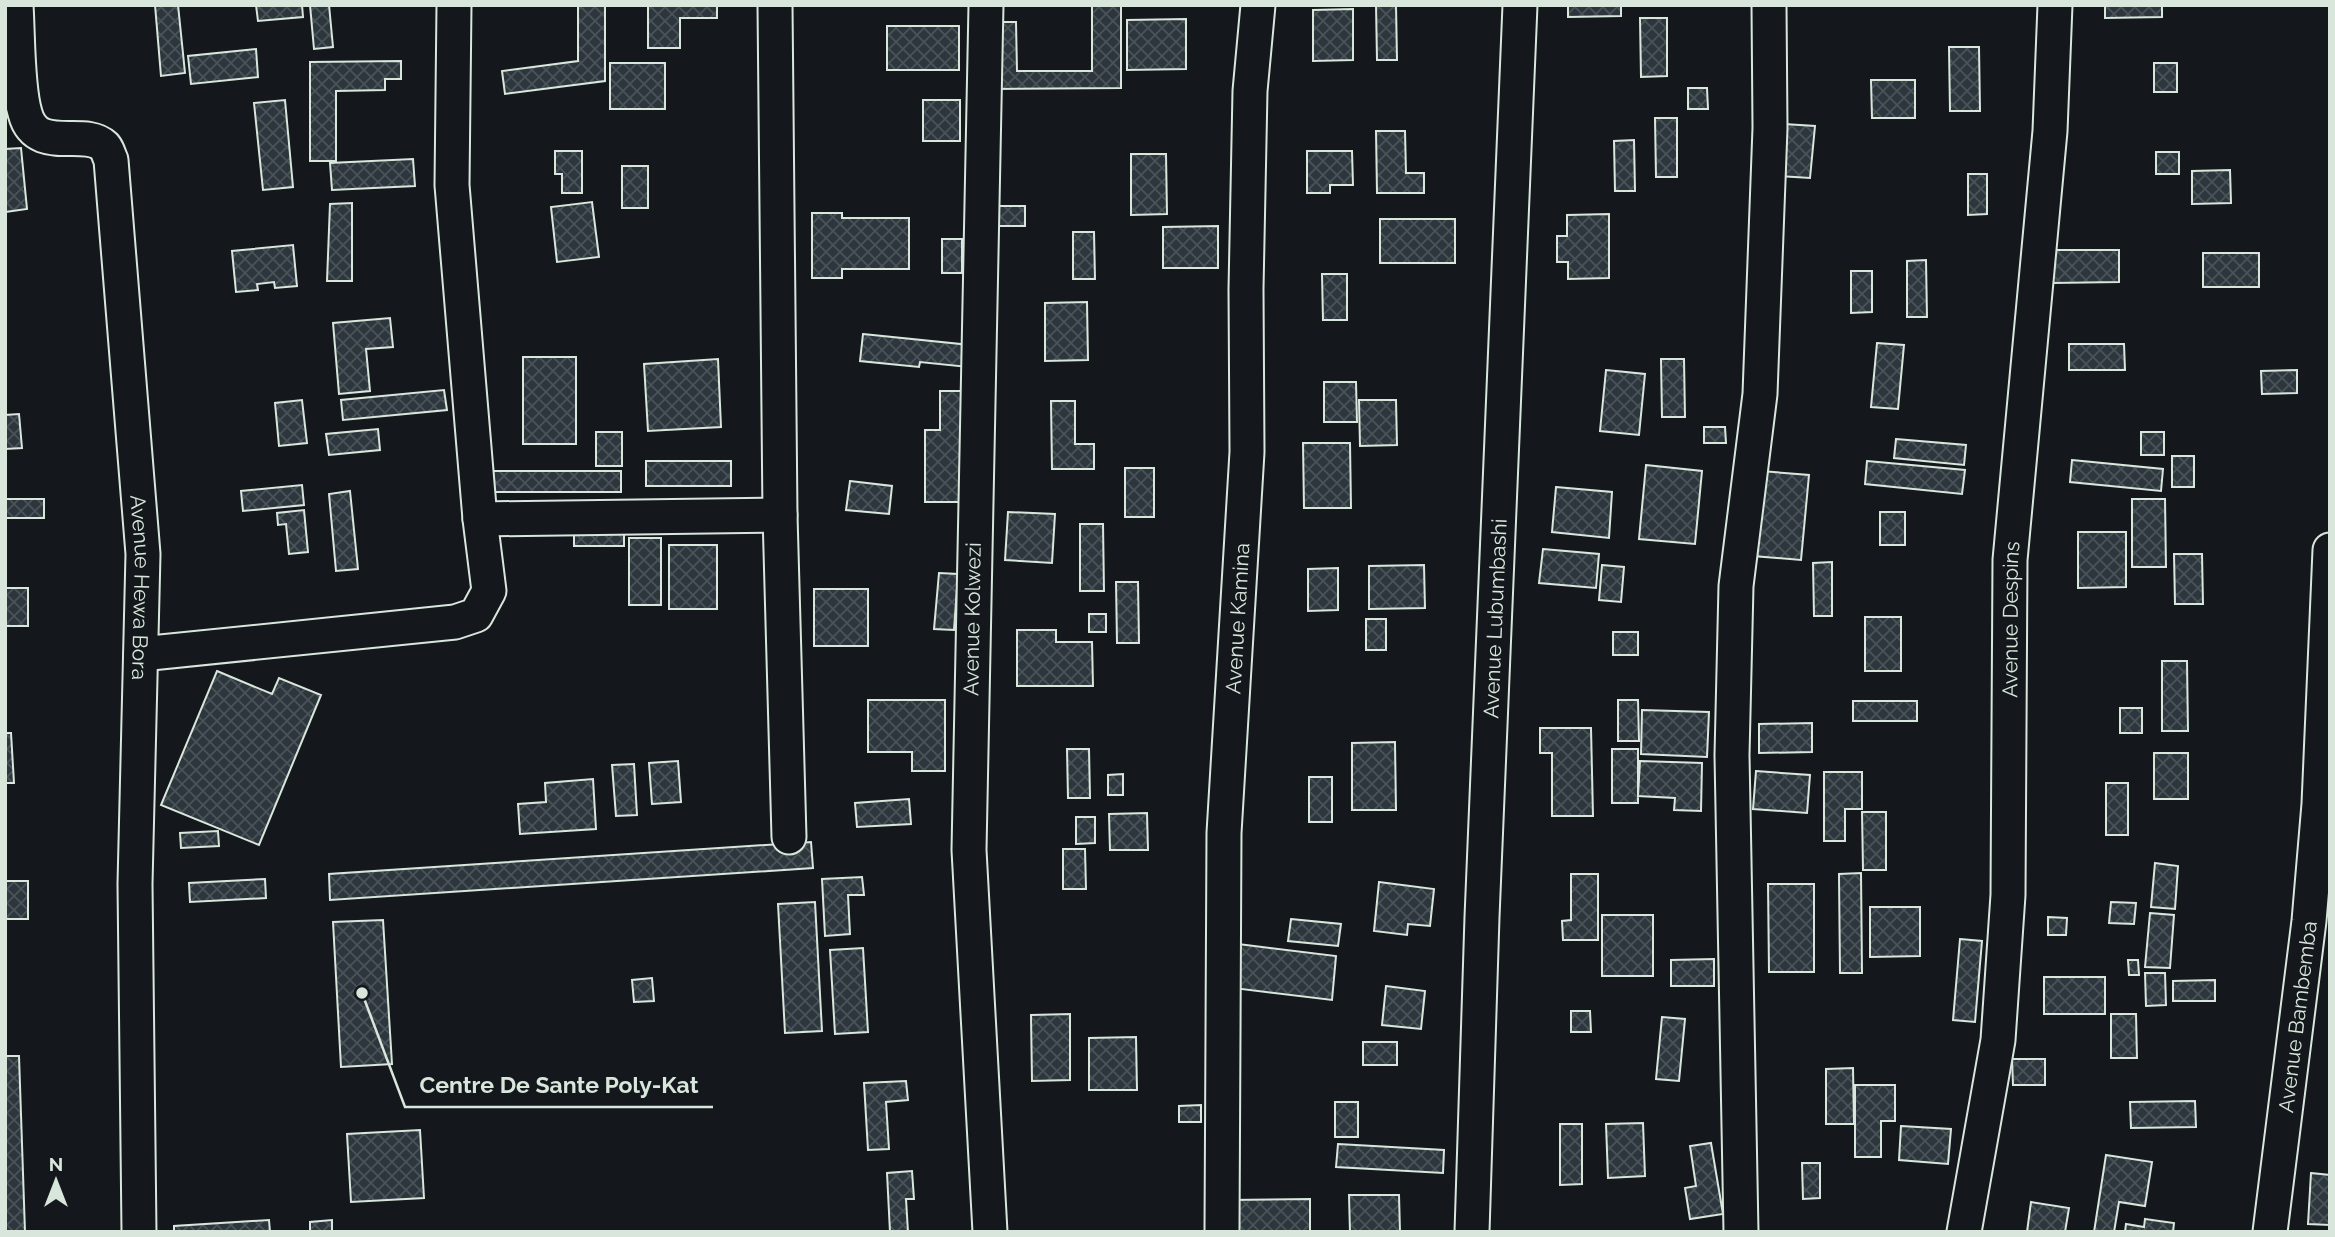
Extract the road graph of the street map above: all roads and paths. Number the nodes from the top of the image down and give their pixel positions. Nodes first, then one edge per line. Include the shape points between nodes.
1 (16, 5) edge
2 (454, 5) edge
3 (775, 5) edge
4 (986, 5) edge
5 (1258, 5) edge
6 (1520, 5) edge
7 (1769, 5) edge
8 (2055, 5) edge
9 (15, 116) edge
10 (780, 515) junction
11 (480, 519) junction
12 (2330, 550) edge
13 (141, 654) junction
14 (789, 837) dead end
15 (139, 1232) edge
16 (990, 1232) edge
17 (1222, 1232) edge
18 (1472, 1232) edge
19 (1741, 1232) edge
20 (1964, 1232) edge
21 (2270, 1232) edge

1 - 9 street, Avenue Hewa Bora
2 - 11 street via 452,185
3 - 10 street
4 - 16 street, Avenue Kolwezi via 968,850
5 - 17 street, Avenue Kamina via 1245,289 1247,452 1224,833
6 - 18 street, Avenue Lubumbashi
7 - 19 street via 1770,128 1760,394 1736,586 1732,755
8 - 20 street, Avenue Despins via 2050,131 2010,561 2008,895 1998,1040
9 - 13 street, Avenue Hewa Bora via 40,135 64,141 91,140 104,146 111,160 143,554
10 - 11 street
10 - 14 street
11 - 13 street via 489,591 476,615 455,622
12 - 21 street, Avenue Bambemba via 2319,804
13 - 15 street, Avenue Hewa Bora via 135,884

